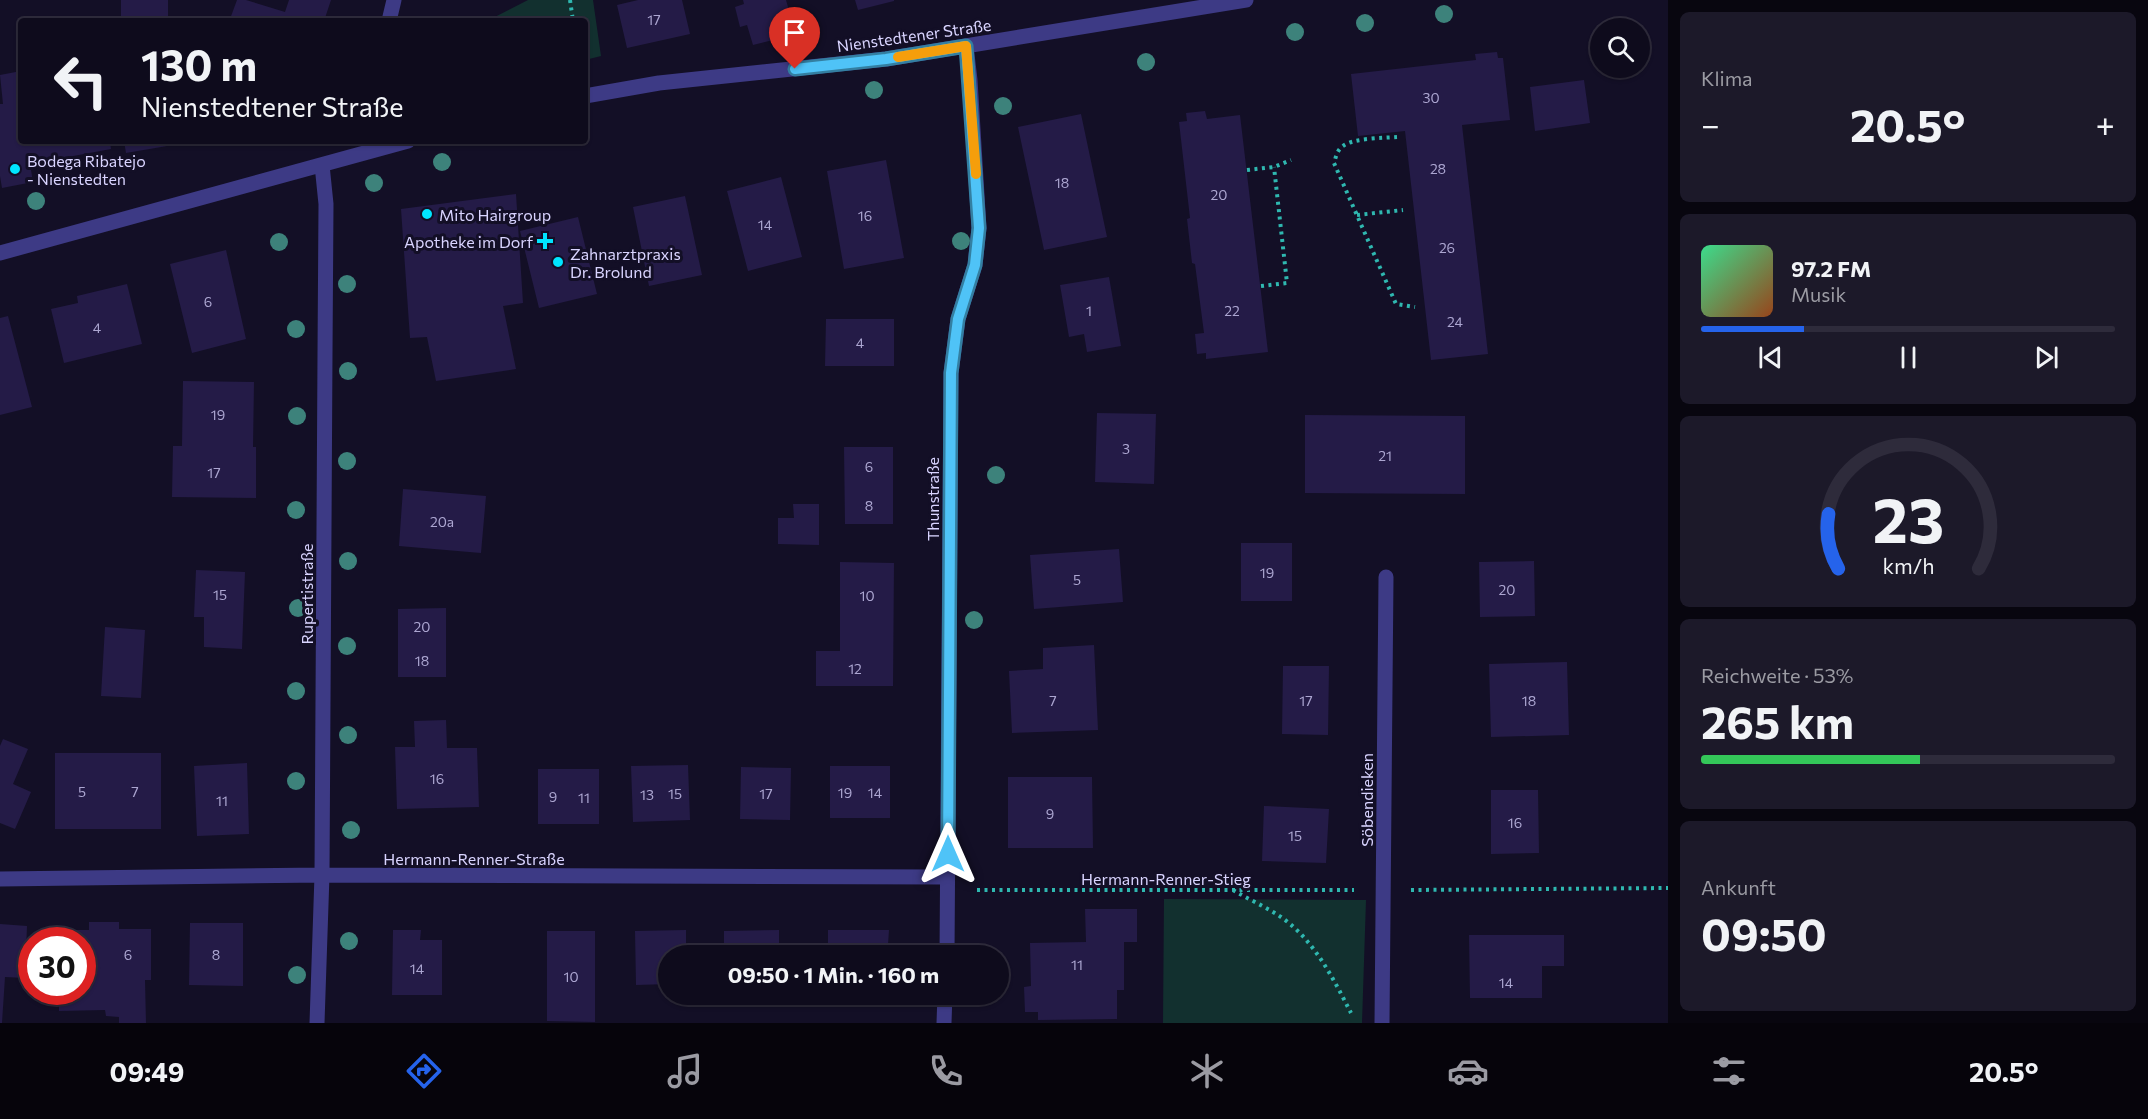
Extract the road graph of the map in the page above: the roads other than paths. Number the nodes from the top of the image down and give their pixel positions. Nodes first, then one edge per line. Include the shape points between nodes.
1 (394, 0) edge
2 (1246, 0) edge
3 (390, 18) edge
4 (966, 46) junction
5 (588, 95) edge
6 (371, 146) edge
7 (322, 165) junction
8 (0, 253) edge
9 (1386, 578) dead end
10 (322, 875) junction
11 (947, 877) junction
12 (0, 879) edge
13 (947, 945) edge
14 (945, 1005) edge
15 (317, 1023) edge
16 (945, 1023) edge
17 (1382, 1023) edge

1 - 3 street
2 - 4 street, Nienstedtener Straße
4 - 5 street, Nienstedtener Straße via 886,59 659,83
4 - 11 street, Thunstraße via 979,228 975,265 958,319 951,373
6 - 7 street
7 - 8 street
7 - 10 street, Rupertistraße via 326,215
9 - 17 street, Söbendieken
10 - 11 street, Hermann-Renner-Straße
10 - 12 street, Hermann-Renner-Straße
10 - 15 street, Rupertistraße
11 - 13 street, Thunstraße
14 - 16 street

